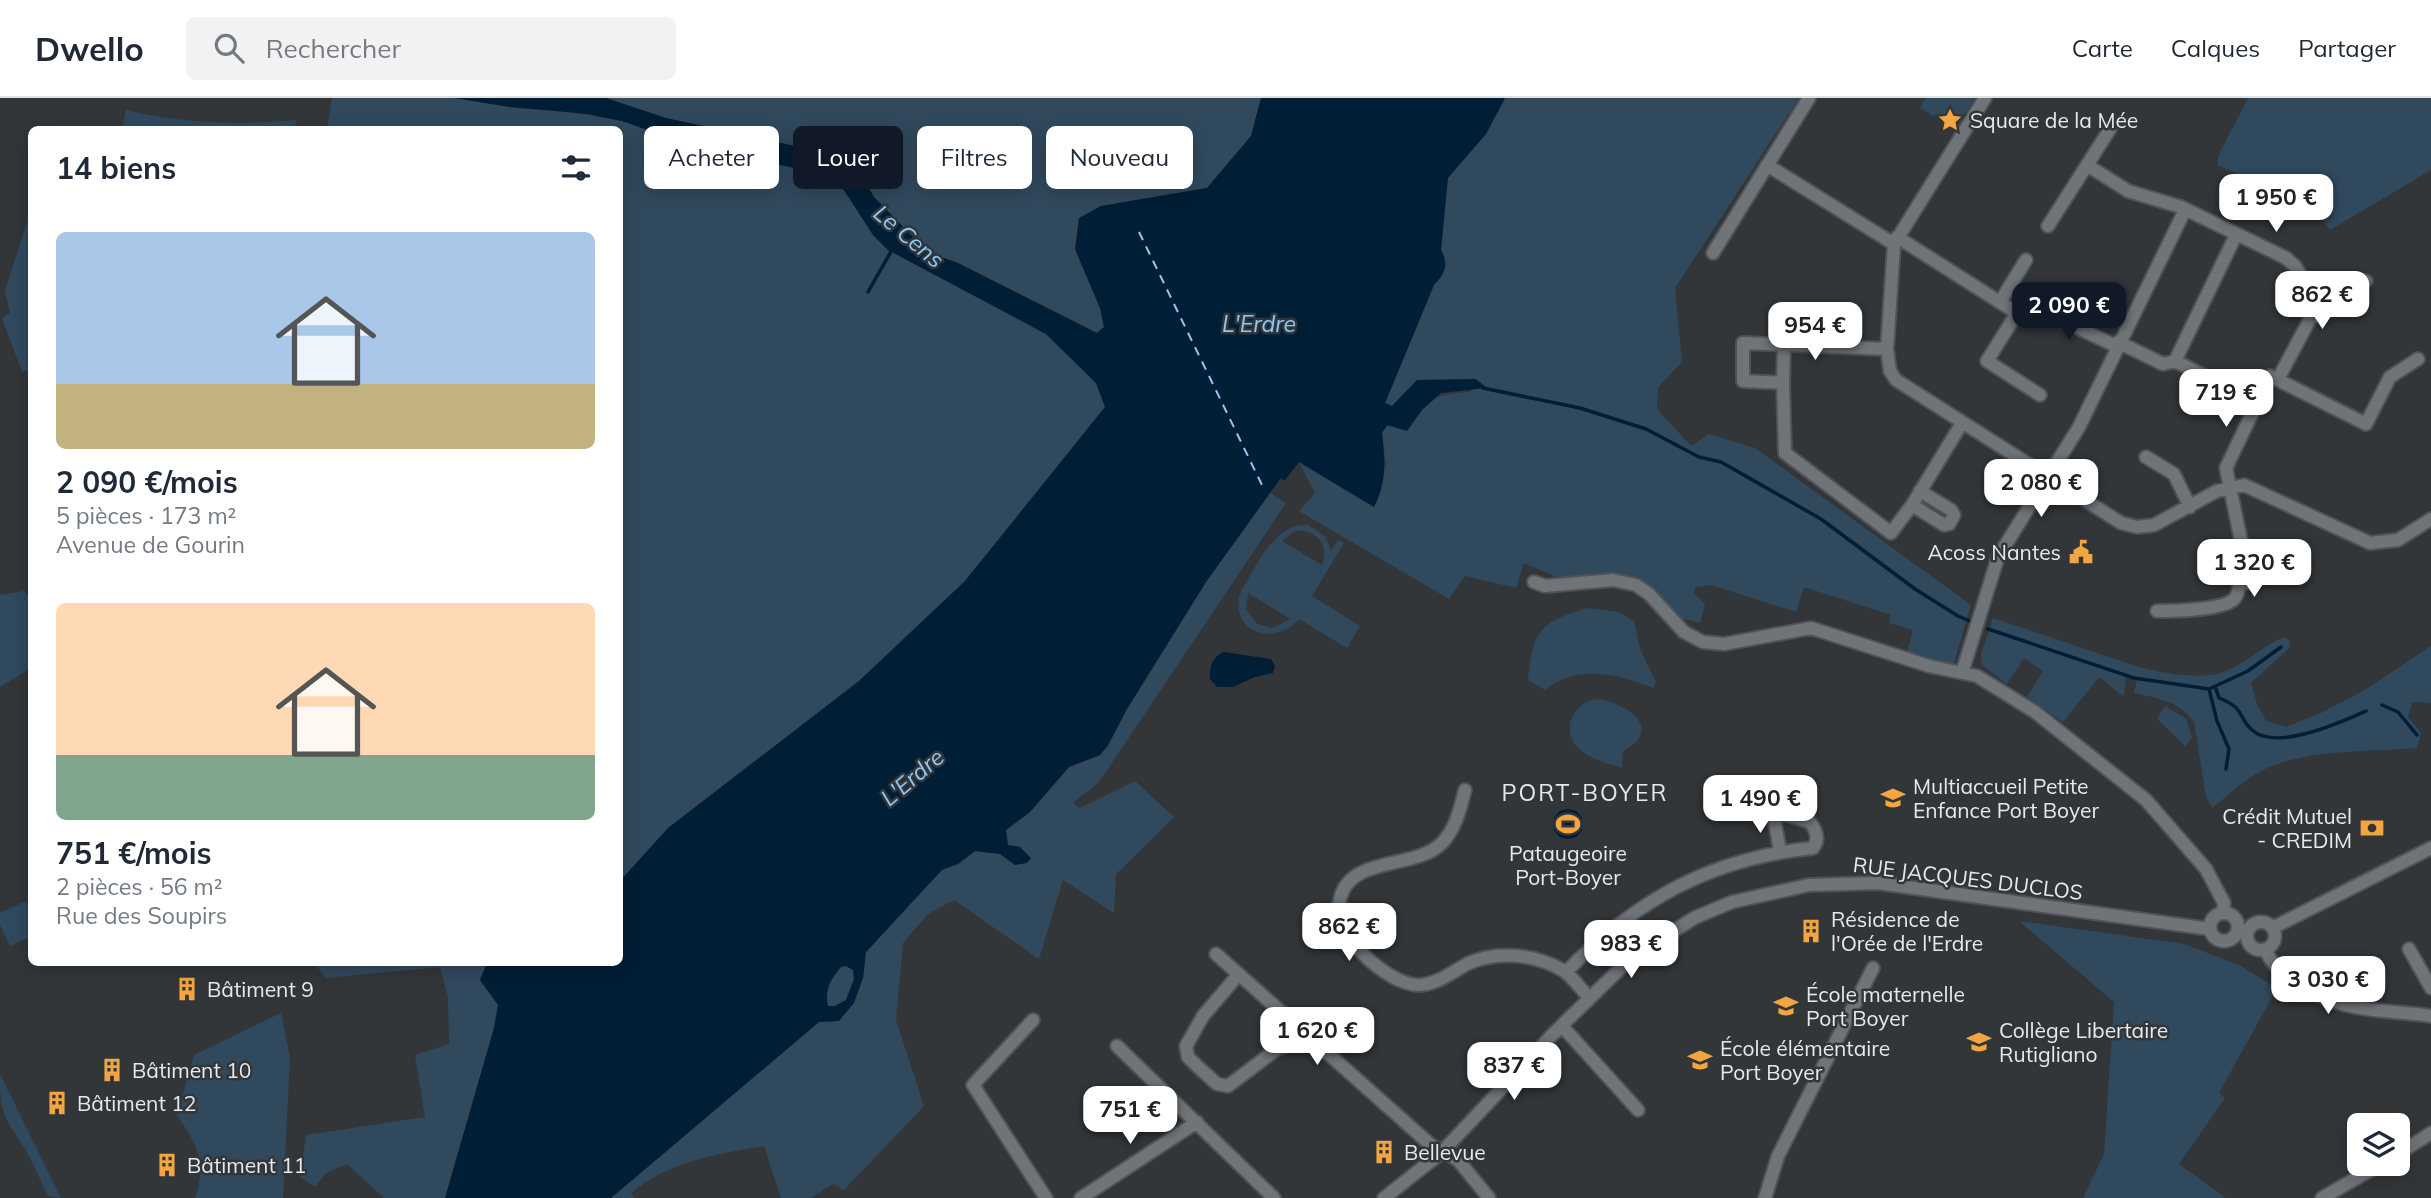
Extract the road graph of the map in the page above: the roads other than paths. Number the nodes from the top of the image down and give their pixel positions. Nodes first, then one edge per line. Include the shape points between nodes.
1 (1809, 98) edge
2 (1985, 98) edge
3 (2110, 129) dead end
4 (1767, 165) junction
5 (2087, 165) junction
6 (2185, 210) junction
7 (2048, 226) dead end
8 (2236, 235) junction
9 (1896, 240) junction
10 (1713, 253) dead end
11 (2026, 260) dead end
12 (2366, 281) dead end
13 (2000, 302) junction
14 (2322, 309) junction
15 (2017, 313) junction
16 (1784, 344) junction
17 (2117, 344) junction
18 (1887, 349) junction
19 (2418, 359) dead end
20 (2175, 361) junction
21 (2274, 377) junction
22 (1783, 383) junction
23 (2040, 395) dead end
24 (2256, 402) junction
25 (1962, 423) junction
26 (2146, 457) dead end
27 (2047, 478) junction
28 (2230, 486) junction
29 (1920, 491) junction
30 (1912, 505) junction
31 (2190, 507) junction
32 (2431, 519) edge
33 (2244, 555) junction
34 (1534, 582) dead end
35 (2241, 582) junction
36 (2158, 611) dead end
37 (1962, 673) junction
38 (1465, 790) dead end
39 (1744, 803) dead end
40 (1773, 812) junction
41 (2431, 848) edge
42 (1780, 851) junction
43 (2223, 912) junction
44 (2237, 921) junction
45 (2251, 925) junction
46 (2273, 928) junction
47 (2210, 929) junction
48 (2231, 939) junction
49 (2248, 942) junction
50 (2265, 949) junction
51 (2409, 949) dead end
52 (1216, 954) dead end
53 (1873, 968) dead end
54 (1566, 972) junction
55 (1239, 974) junction
56 (2431, 988) edge
57 (1590, 998) junction
58 (2431, 1016) edge
59 (1033, 1020) dead end
60 (1562, 1026) junction
61 (1314, 1042) junction
62 (1117, 1046) dead end
63 (1638, 1110) dead end
64 (1197, 1122) junction
65 (2431, 1133) edge
66 (2410, 1146) edge
67 (1441, 1153) junction
68 (2360, 1176) edge
69 (1046, 1198) edge
70 (1081, 1198) edge
71 (1275, 1198) edge
72 (1384, 1198) edge
73 (1489, 1198) edge
74 (1765, 1198) edge
75 (2322, 1198) edge

1 - 4 street
2 - 9 street
3 - 5 street
4 - 9 street
4 - 10 street
5 - 6 street via 2128,191
5 - 7 street
6 - 8 street
6 - 17 street
8 - 14 street via 2290,261
8 - 20 street
9 - 13 street
9 - 18 street
11 - 13 street
12 - 14 street
13 - 15 street
14 - 21 street via 2309,319
15 - 17 street via 2024,302
15 - 23 street via 1987,361
16 - 18 street
16 - 22 street
16 - 22 street via 1744,343 1742,381
17 - 20 street via 2164,364
17 - 27 street via 2079,427
18 - 25 street via 1896,380
19 - 21 street via 2390,377 2367,424
20 - 24 street
21 - 24 street
22 - 30 street via 1782,445 1787,456 1885,531 1894,532
24 - 28 street via 2226,468
25 - 27 street
25 - 29 street
26 - 31 street via 2174,474
27 - 31 street via 2131,526 2154,525
27 - 37 street via 1998,557
28 - 31 street
28 - 32 street via 2253,487 2370,543 2398,540
28 - 33 street
29 - 30 street
29 - 30 street via 1951,510 1954,515 1949,524 1944,526
33 - 35 street via 2233,569
33 - 35 street via 2252,555 2262,566 2256,580
34 - 37 street via 1545,586 1613,580 1636,585 1684,632 1703,642 1724,644 1811,628
35 - 36 street via 2228,603
37 - 43 street via 1992,684 2027,706 2146,800 2206,869 2224,903
38 - 54 street via 1453,828 1440,845 1360,873 1347,884 1338,907 1346,937 1396,978 1418,985 1495,956 1527,957
39 - 40 street
40 - 42 street
40 - 42 street via 1810,822 1816,830 1813,848
41 - 46 street
42 - 54 street via 1739,860 1670,889 1631,913
43 - 44 street
43 - 47 street via 2212,919
44 - 45 street
44 - 48 street
45 - 46 street via 2265,922
45 - 49 street
46 - 50 street via 2274,942
47 - 48 street via 2218,939
47 - 57 street, RUE JACQUES DUCLOS via 1878,883 1809,885 1753,895 1694,918 1629,960
48 - 49 street
49 - 50 street
50 - 58 street via 2271,961 2291,978 2338,1002
51 - 56 street
52 - 55 street
53 - 74 street via 1778,1156
54 - 57 street
55 - 61 street
55 - 61 street via 1203,1016 1186,1045 1188,1057 1217,1084 1236,1082 1277,1049
57 - 60 street, RUE JACQUES DUCLOS
59 - 69 street via 973,1085
60 - 63 street
60 - 67 street, RUE JACQUES DUCLOS
61 - 67 street
62 - 64 street
64 - 70 street
64 - 71 street
65 - 66 street
67 - 72 street, RUE JACQUES DUCLOS
67 - 73 street via 1458,1160
68 - 75 street

